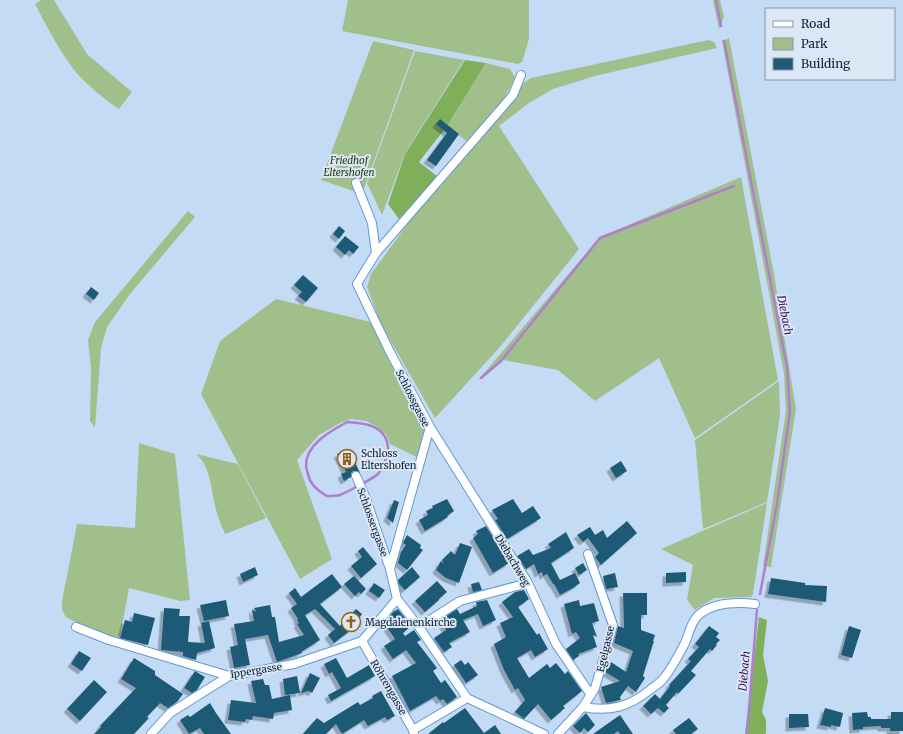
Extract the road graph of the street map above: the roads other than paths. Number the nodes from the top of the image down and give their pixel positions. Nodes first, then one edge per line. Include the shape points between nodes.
1 (520, 75) dead end
2 (356, 183) dead end
3 (376, 253) junction
4 (430, 427) junction
5 (357, 479) dead end
6 (588, 554) dead end
7 (390, 569) junction
8 (528, 583) junction
9 (397, 599) junction
10 (754, 604) dead end
11 (76, 627) dead end
12 (419, 628) junction
13 (362, 641) junction
14 (229, 676) junction
15 (591, 695) junction
16 (467, 698) junction
17 (583, 707) junction
18 (414, 732) edge
19 (151, 734) edge
20 (544, 734) edge
21 (558, 734) edge

1 - 3 street, Schlossgasse via 513,95
2 - 3 street via 372,223
3 - 4 street, Schlossgasse via 357,284
4 - 7 street, Schlossgasse
4 - 8 street, Diebachweg
5 - 7 street, Schlossergasse
6 - 15 street, Egelgasse via 612,625
7 - 9 street, Schlossgasse
8 - 12 street via 460,601
8 - 15 street, Diebachweg via 556,644
9 - 12 street, Schlossgasse
9 - 13 street
10 - 17 street via 721,604 701,613 663,680 646,694 615,709 598,710
11 - 14 street, Ippergasse via 109,640
12 - 16 street, Schlossgasse
13 - 14 street, Ippergasse via 294,664
13 - 18 street, Röhrengasse
14 - 19 street via 170,713
15 - 17 street, Egelgasse
16 - 18 street
16 - 20 street
17 - 21 street, Egelgasse

